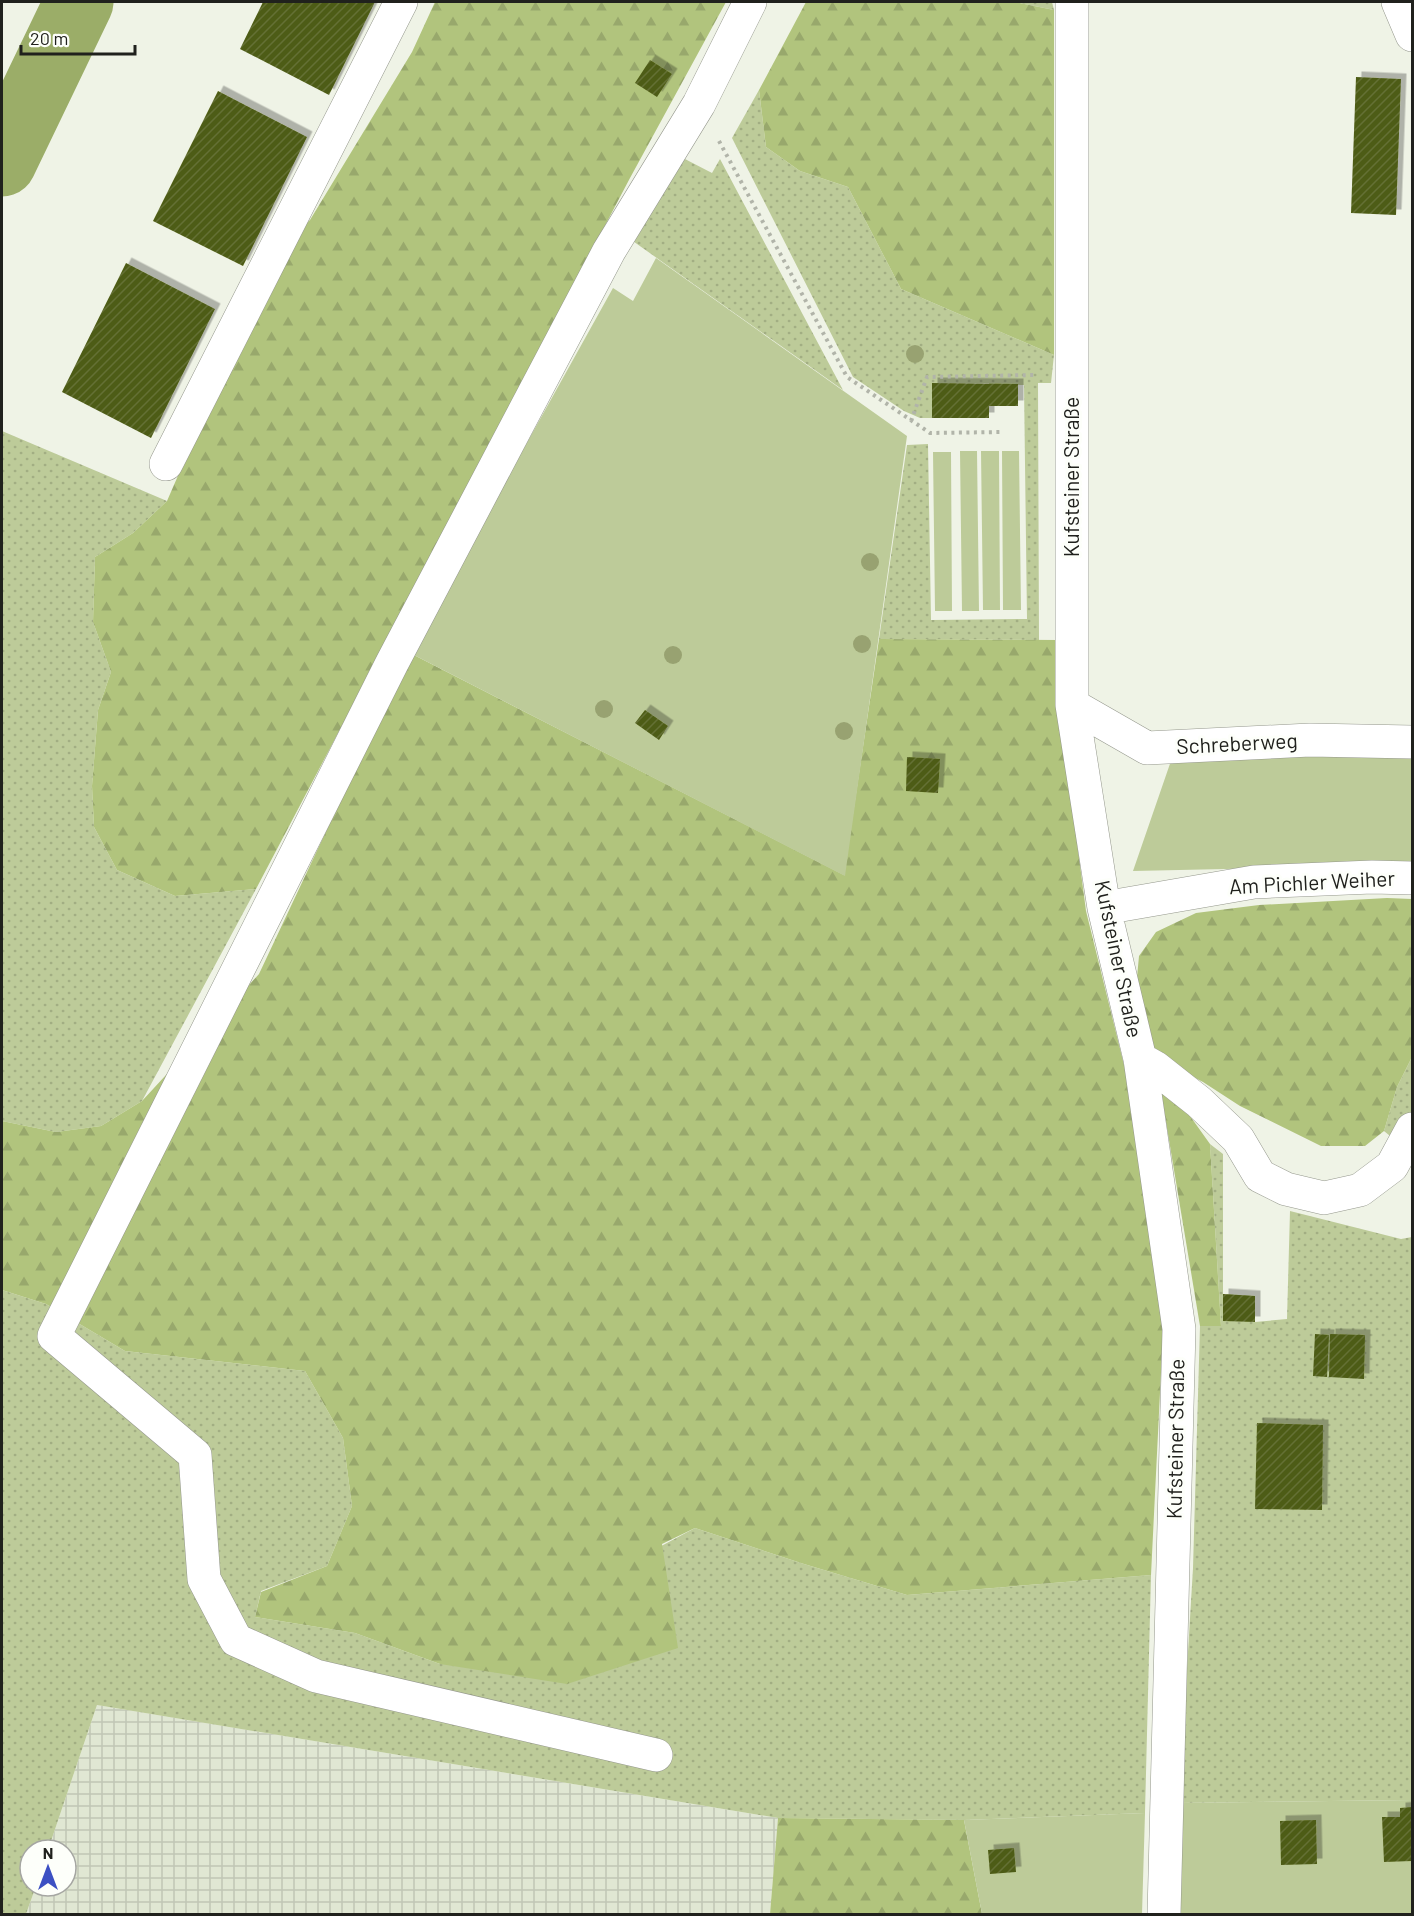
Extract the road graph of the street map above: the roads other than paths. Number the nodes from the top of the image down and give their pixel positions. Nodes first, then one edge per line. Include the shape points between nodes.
1 (401, 2) edge
2 (750, 2) edge
3 (1072, 2) edge
4 (1398, 2) edge
5 (1413, 35) edge
6 (166, 464) dead end
7 (1072, 705) junction
8 (1413, 742) edge
9 (1413, 878) edge
10 (1104, 908) junction
11 (1140, 1059) junction
12 (1413, 1129) edge
13 (656, 1755) dead end
14 (1164, 1914) edge

1 - 6 street
2 - 13 street via 699,104 609,251 392,663 54,1336 195,1455 204,1580 236,1640 316,1676
3 - 7 street, Kufsteiner Straße
4 - 5 street
7 - 8 street, Schreberweg via 1147,748 1310,740
7 - 10 street, Kufsteiner Straße
9 - 10 street, Am Pichler Weiher via 1254,882
10 - 11 street, Kufsteiner Straße
11 - 12 street via 1198,1102 1238,1139 1260,1176 1286,1189 1324,1198 1360,1190 1392,1167
11 - 14 street, Kufsteiner Straße via 1179,1329

